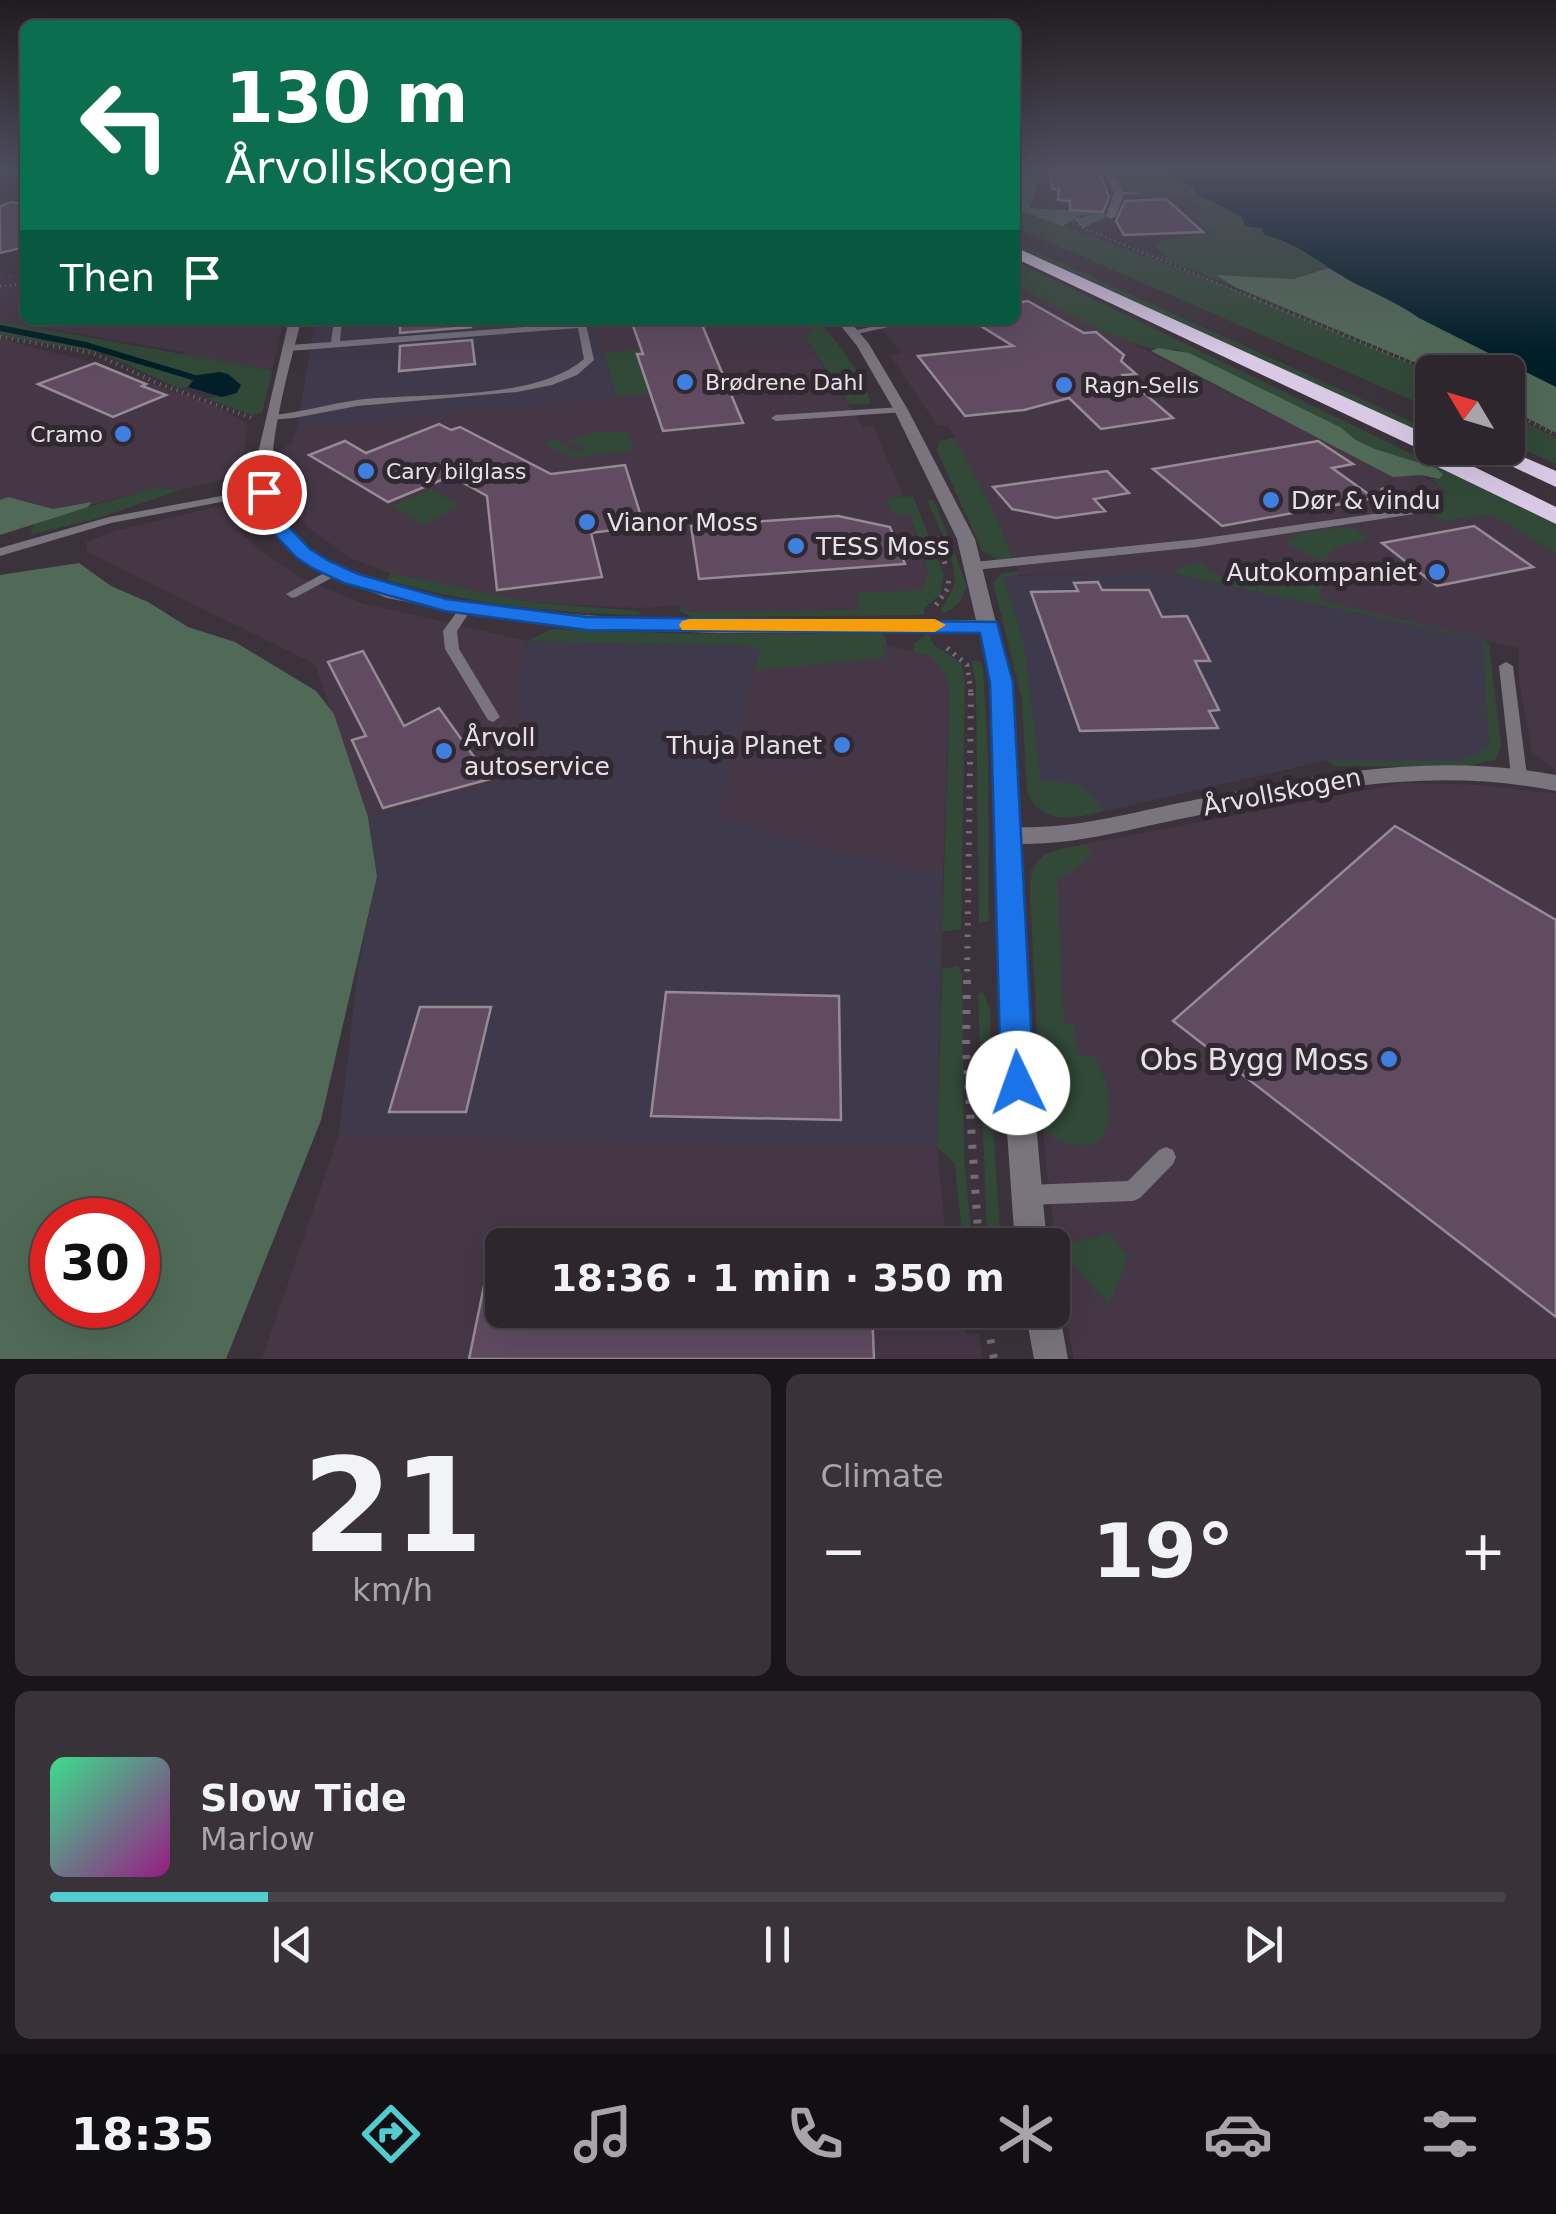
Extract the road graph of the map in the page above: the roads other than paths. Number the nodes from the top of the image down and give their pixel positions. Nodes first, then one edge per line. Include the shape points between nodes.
1 (1020, 238) edge
2 (1020, 254) edge
3 (295, 325) edge
4 (337, 325) edge
5 (548, 325) edge
6 (583, 325) edge
7 (848, 326) edge
8 (335, 344) junction
9 (290, 348) junction
10 (901, 410) junction
11 (273, 418) junction
12 (776, 418) dead end
13 (1415, 432) edge
14 (1415, 432) edge
15 (1452, 465) edge
16 (1481, 465) edge
17 (1523, 465) edge
18 (1556, 477) edge
19 (1384, 490) dead end
20 (264, 492) junction
21 (1556, 503) edge
22 (1556, 517) edge
23 (0, 552) edge
24 (975, 566) junction
25 (336, 571) junction
26 (292, 594) dead end
27 (466, 608) junction
28 (989, 626) junction
29 (1506, 666) dead end
30 (493, 717) dead end
31 (1519, 776) junction
32 (1556, 783) edge
33 (1009, 835) junction
34 (1166, 1158) dead end
35 (1026, 1195) junction
36 (1029, 1228) edge
37 (1045, 1328) edge
38 (1051, 1359) edge

1 - 13 highway
2 - 14 highway
3 - 9 street
4 - 8 lane
5 - 8 lane
6 - 11 lane via 589,360 556,380
7 - 10 street
8 - 9 lane
9 - 11 street
10 - 12 lane
10 - 24 street
11 - 20 street
15 - 22 highway
16 - 21 highway
17 - 18 highway
19 - 24 lane via 1410,512
20 - 23 lane via 109,520
20 - 25 street via 274,522 304,554
24 - 28 street
25 - 26 lane
25 - 27 street
27 - 28 street via 587,624
27 - 30 lane via 450,631 452,649
28 - 33 street via 1002,683
29 - 31 lane
31 - 32 street, Årvollskogen
31 - 33 street, Årvollskogen via 1388,773 1082,831
33 - 35 street
34 - 35 lane via 1133,1191
35 - 36 street
37 - 38 street

